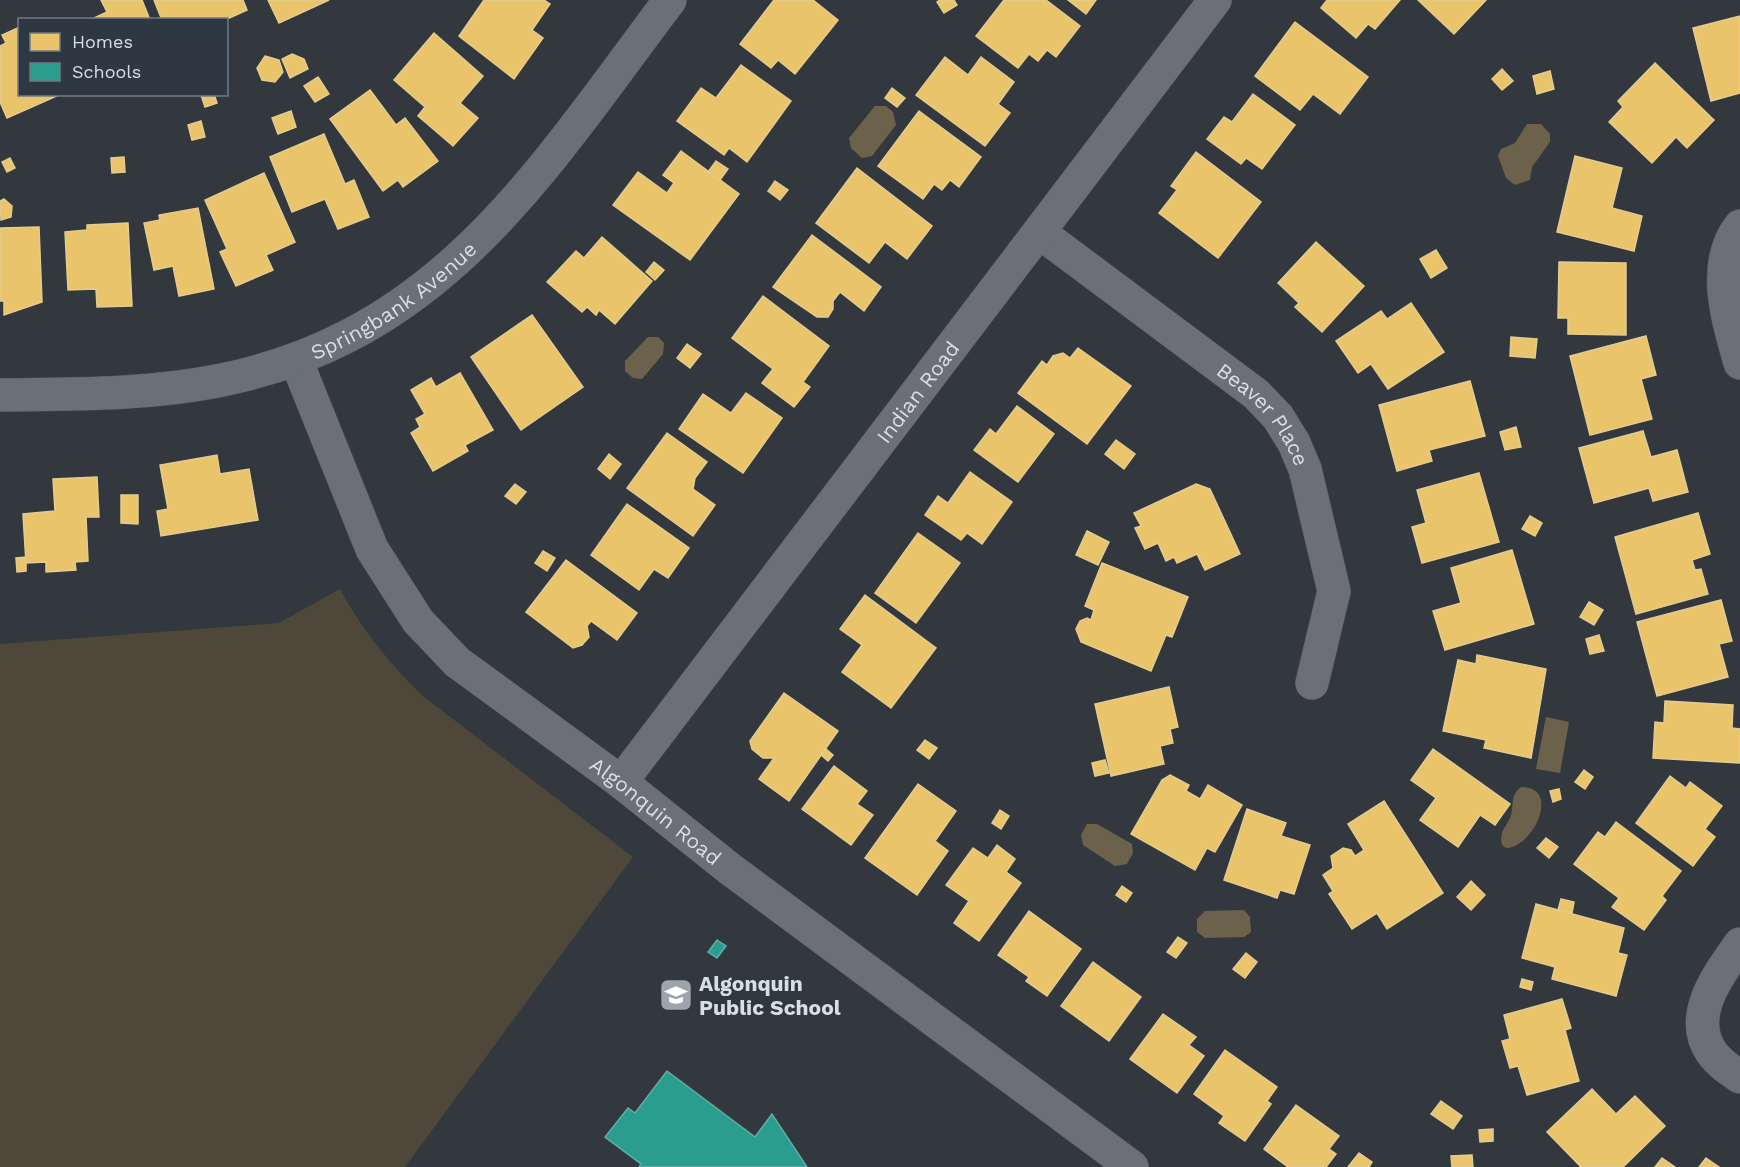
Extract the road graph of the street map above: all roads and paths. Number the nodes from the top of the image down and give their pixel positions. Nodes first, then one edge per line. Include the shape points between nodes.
1 (670, 0) edge
2 (1215, 0) edge
3 (1740, 226) edge
4 (1039, 232) junction
5 (296, 360) junction
6 (1740, 363) edge
7 (0, 395) edge
8 (1312, 683) dead end
9 (621, 782) junction
10 (1740, 944) edge
11 (1740, 1077) edge
12 (1132, 1167) edge

1 - 5 main road, Springbank Avenue via 557,154 455,263 380,317
2 - 4 street, Indian Road
3 - 6 street via 1732,236 1723,270
4 - 8 street, Beaver Place via 1256,394 1278,417 1294,443 1305,469 1334,591
4 - 9 street, Indian Road
5 - 7 main road, Springbank Avenue via 216,381 161,390
5 - 9 street, Algonquin Road via 372,549 418,621 457,662
9 - 12 street, Algonquin Road via 730,869
10 - 11 street via 1715,979 1705,1003 1703,1030 1711,1051

